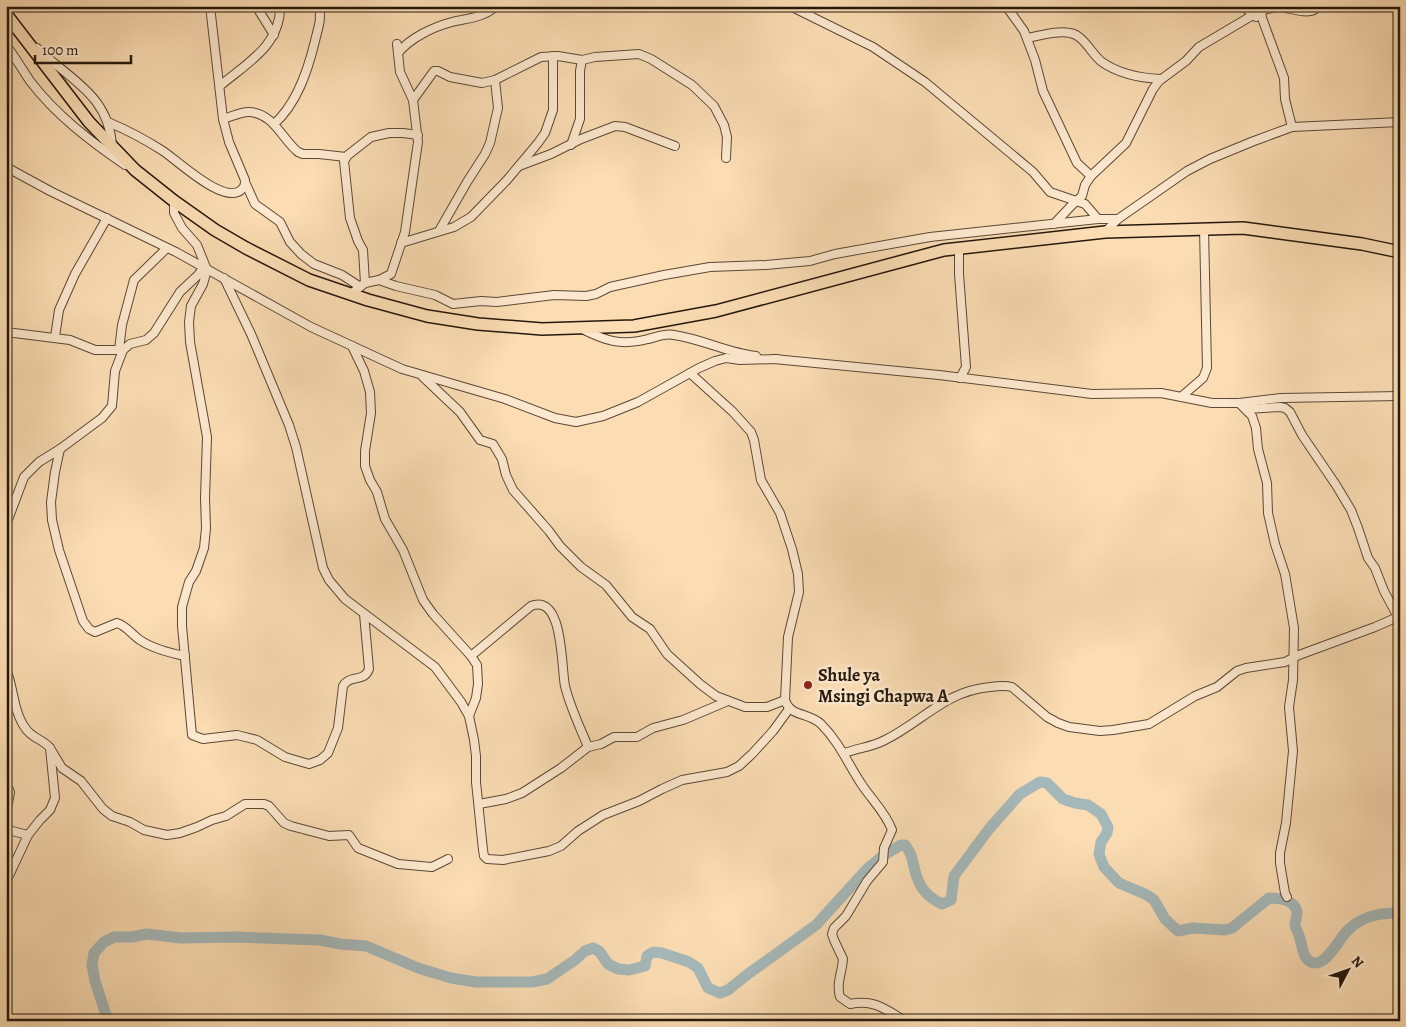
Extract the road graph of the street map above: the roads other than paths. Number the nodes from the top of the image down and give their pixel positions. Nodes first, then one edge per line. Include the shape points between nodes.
1 (210, 6) edge
2 (256, 6) edge
3 (280, 6) edge
4 (319, 6) edge
5 (496, 6) edge
6 (790, 6) edge
7 (1006, 6) edge
8 (1243, 6) edge
9 (1319, 6) edge
10 (1260, 9) edge
11 (6, 14) edge
12 (1253, 15) junction
13 (1264, 22) junction
14 (18, 29) junction
15 (274, 35) junction
16 (1027, 38) junction
17 (397, 44) dead end
18 (6, 46) edge
19 (398, 53) junction
20 (553, 56) junction
21 (582, 60) junction
22 (1161, 79) junction
23 (495, 80) junction
24 (221, 85) dead end
25 (413, 100) junction
26 (223, 119) junction
27 (108, 122) junction
28 (1400, 122) edge
29 (274, 124) junction
30 (1292, 128) junction
31 (418, 135) junction
32 (571, 145) junction
33 (675, 146) dead end
34 (112, 147) junction
35 (346, 158) junction
36 (726, 158) dead end
37 (6, 167) edge
38 (518, 167) junction
39 (135, 170) junction
40 (1092, 176) junction
41 (245, 180) junction
42 (174, 201) junction
43 (1077, 201) junction
44 (107, 218) junction
45 (1098, 219) junction
46 (1118, 219) junction
47 (1054, 224) junction
48 (1204, 228) junction
49 (439, 230) junction
50 (1105, 232) junction
51 (402, 243) junction
52 (167, 248) junction
53 (959, 249) junction
54 (1400, 252) edge
55 (205, 269) junction
56 (224, 278) junction
57 (379, 280) junction
58 (359, 288) junction
59 (582, 328) junction
60 (6, 332) edge
61 (55, 337) junction
62 (352, 346) junction
63 (121, 350) junction
64 (777, 359) junction
65 (690, 372) junction
66 (420, 374) junction
67 (960, 378) junction
68 (1400, 396) edge
69 (1182, 397) junction
70 (1239, 403) junction
71 (1247, 409) junction
72 (60, 449) junction
73 (6, 525) edge
74 (364, 614) junction
75 (1399, 618) edge
76 (185, 656) junction
77 (471, 656) junction
78 (1294, 657) junction
79 (6, 669) edge
80 (785, 700) junction
81 (728, 702) junction
82 (789, 709) junction
83 (468, 716) junction
84 (588, 747) junction
85 (50, 748) junction
86 (845, 753) junction
87 (6, 783) edge
88 (479, 804) junction
89 (6, 814) edge
90 (6, 827) edge
91 (28, 835) junction
92 (448, 859) dead end
93 (6, 882) edge
94 (1287, 897) dead end
95 (904, 1021) edge

1 - 26 street
2 - 15 street
3 - 15 street
4 - 29 street via 320,22 309,63 291,103
5 - 19 street via 482,16 450,22 432,30 405,44
6 - 43 street via 873,47 925,82 1033,172 1050,192
7 - 16 street
8 - 12 street
9 - 10 street via 1309,12 1281,7
10 - 13 street
11 - 14 highway
12 - 13 street
12 - 22 street via 1199,47
13 - 30 street via 1284,78
14 - 27 street via 90,92
14 - 34 highway via 60,86
15 - 24 street via 271,42
16 - 22 street via 1071,33 1079,37 1100,61 1114,69
16 - 40 street via 1046,100 1077,163
17 - 19 street
18 - 39 street via 31,81 73,127
19 - 25 street via 400,72
20 - 21 street
20 - 23 street via 542,57
20 - 38 street via 551,119 540,140
21 - 32 street via 580,119
21 - 36 street via 639,54 692,85 714,106 724,125
22 - 40 street via 1126,143
23 - 25 street via 477,83 434,71
23 - 49 street via 498,108 488,148
25 - 31 street
26 - 29 street via 250,112
26 - 41 street
27 - 34 street
27 - 41 street via 163,150 218,190 236,193 243,188
28 - 30 street
29 - 35 street via 294,149 303,154
30 - 46 street via 1194,167
31 - 35 street via 390,133 371,137
31 - 51 street via 418,154
32 - 33 street via 619,126
32 - 38 street
34 - 39 highway
35 - 58 street via 348,208 363,250
37 - 44 street
38 - 49 street via 471,217 461,224
39 - 42 highway
40 - 43 street
41 - 58 street via 254,204 280,222 290,242 301,254 314,264 342,275
42 - 55 street via 174,212 182,228 197,245
42 - 58 highway via 215,230 309,280
43 - 45 street
43 - 47 street
44 - 52 street
44 - 61 street via 59,310
45 - 46 street
45 - 47 street
46 - 50 street
47 - 57 street via 930,237 810,261 710,267 610,287 586,296 453,304 435,295
48 - 50 highway
48 - 54 highway via 1243,228
48 - 69 street via 1207,368 1203,378
49 - 51 street
50 - 53 highway
51 - 57 street via 391,274
52 - 55 street
52 - 63 street via 134,280 122,325
53 - 59 highway via 944,250 716,311 634,326
53 - 67 street via 966,367
55 - 56 street
55 - 63 street via 180,292 154,333 146,340
55 - 76 street via 203,284 191,306 189,322 207,437 206,528 204,548 182,607
56 - 62 street
56 - 74 street via 289,425 323,568 345,599
57 - 58 street
58 - 59 highway via 427,316 542,330
59 - 64 street via 620,343 671,334 739,354
60 - 61 street
61 - 63 street via 95,350
62 - 66 street
62 - 77 street via 370,392 371,413 364,451 370,480 423,600
63 - 72 street via 115,371 112,406 102,418
64 - 65 street via 726,358
64 - 67 street
65 - 66 street via 638,402 603,416 576,422
65 - 80 street via 751,432 761,480 780,513 792,549 799,592 788,638
66 - 81 street via 460,412 480,440 493,444 513,490 568,556 606,585 632,617 650,629 667,654 700,684
67 - 69 street via 1092,394 1161,393
68 - 70 street via 1281,398
69 - 70 street via 1212,403
70 - 71 street
71 - 75 street via 1280,407 1290,412 1350,510 1368,558
71 - 78 street via 1256,428 1267,483 1270,521 1285,574 1294,628
72 - 73 street via 38,462 24,477
72 - 76 street via 54,472 52,520 83,621 89,630 95,632 122,624 140,640 164,652
74 - 76 street via 367,675 346,681 334,740 328,753 309,764 285,757 257,740 237,735 203,739 192,734
74 - 83 street via 435,667
75 - 78 street
77 - 83 street via 477,665 478,684
77 - 84 street via 531,606 543,604 558,630 565,688
78 - 86 street via 1285,662 1237,671 1217,687 1142,726 1100,731 1069,727 1048,718 1016,689 999,686 951,698 886,740
78 - 94 street via 1289,707 1293,751 1280,853
79 - 85 street via 23,724 29,733
80 - 81 street via 767,707 744,707
80 - 82 street
81 - 84 street via 653,728 637,737 614,737
82 - 86 street via 818,721
82 - 88 street via 739,766 727,772 682,780 603,815 562,846 549,851 503,860 487,859 483,850
83 - 88 street via 476,756
84 - 88 street via 522,793
85 - 91 street via 55,798 50,810
85 - 92 street via 62,768 81,781 103,809 144,830 167,835 180,833 226,816 246,804 264,804 284,823 321,834 349,835 358,848 398,864 432,867
86 - 95 street via 892,832 884,848 883,862 834,928 832,934 843,958 838,990 840,997 850,1004 868,1002
87 - 89 street via 10,792
90 - 91 street via 15,833
91 - 93 street

